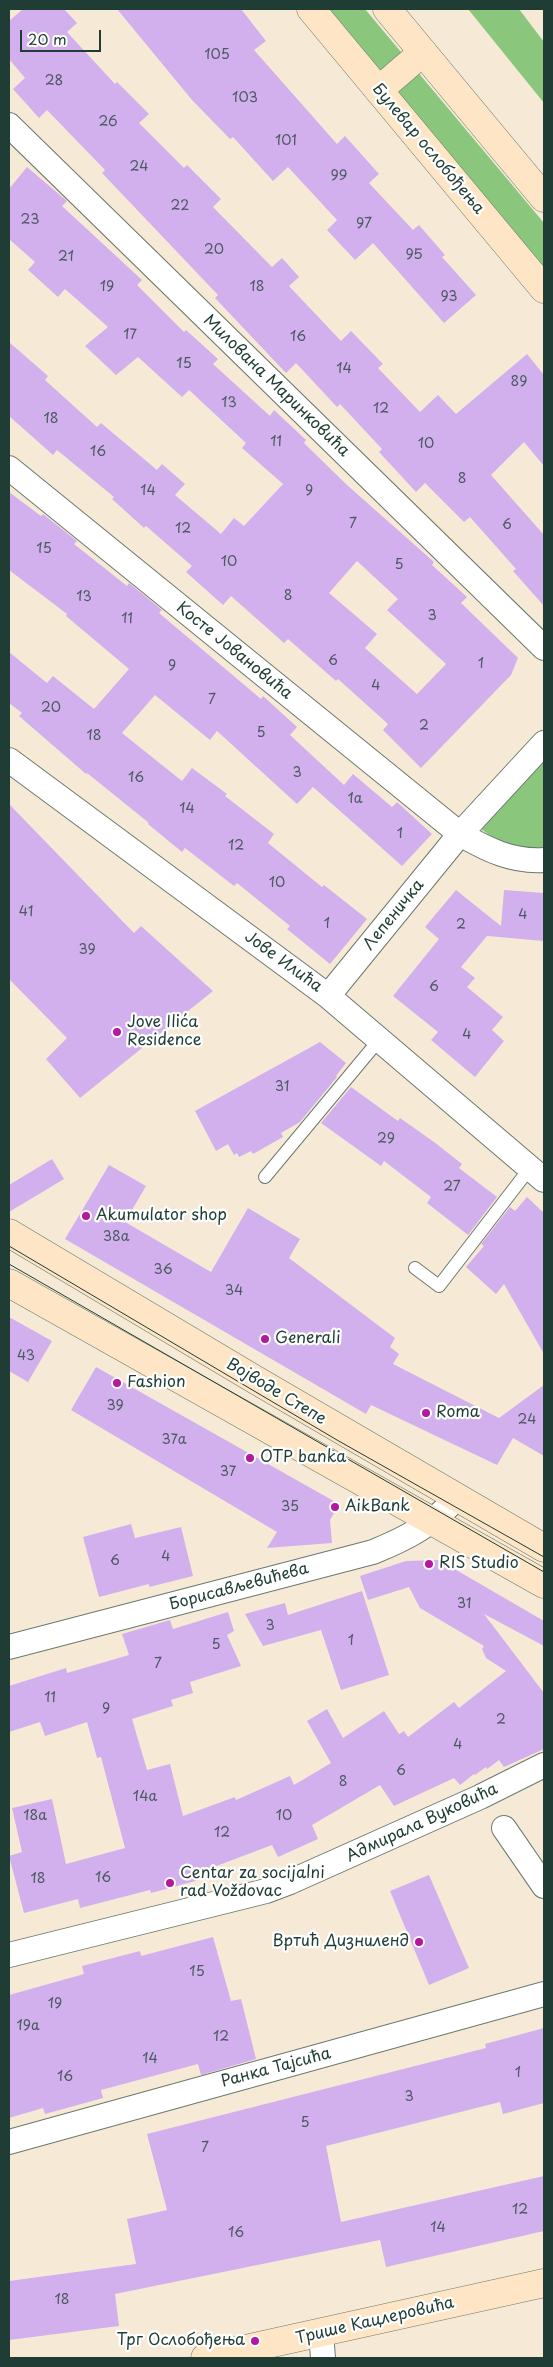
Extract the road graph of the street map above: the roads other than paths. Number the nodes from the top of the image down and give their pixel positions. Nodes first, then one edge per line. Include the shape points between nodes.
1 (311, 9) edge
2 (387, 9) edge
3 (423, 52) junction
4 (379, 90) junction
5 (10, 129) edge
6 (544, 198) edge
7 (544, 289) edge
8 (9, 468) edge
9 (544, 648) edge
10 (544, 743) edge
11 (9, 760) edge
12 (460, 834) junction
13 (544, 860) edge
14 (328, 996) junction
15 (379, 1040) junction
16 (537, 1174) edge
17 (265, 1177) dead end
18 (9, 1233) edge
19 (415, 1268) dead end
20 (9, 1283) edge
21 (456, 1498) junction
22 (433, 1520) junction
23 (544, 1548) edge
24 (544, 1584) edge
25 (9, 1647) edge
26 (544, 1765) edge
27 (504, 1828) dead end
28 (544, 1886) edge
29 (9, 1955) edge
30 (544, 1994) edge
31 (9, 2142) edge
32 (544, 2283) edge
33 (322, 2345) edge
34 (205, 2358) edge

1 - 4 main road, Булевар ослобођења
2 - 3 main road
3 - 4 main road
3 - 6 main road
4 - 7 main road, Булевар ослобођења
5 - 9 street, Милована Маринковића
8 - 12 street, Косте Јовановића
10 - 12 street, Лепеничка
11 - 14 street, Јове Илића
12 - 13 street via 511,858
12 - 14 street, Лепеничка
14 - 15 street, Јове Илића
15 - 16 street, Јове Илића
15 - 17 lane
16 - 19 lane via 439,1286
18 - 21 main road, Војводе Степе
20 - 22 main road, Војводе Степе
21 - 22 street, Борисављевићева
21 - 23 main road, Војводе Степе
22 - 24 main road, Војводе Степе
22 - 25 street, Борисављевићева via 411,1536 373,1552
26 - 29 street, Адмирала Вуковића via 290,1882
27 - 28 street
30 - 31 street, Ранка Тајсића
32 - 33 main road, Трише Кацлеровића
33 - 34 main road, Трише Кацлеровића

